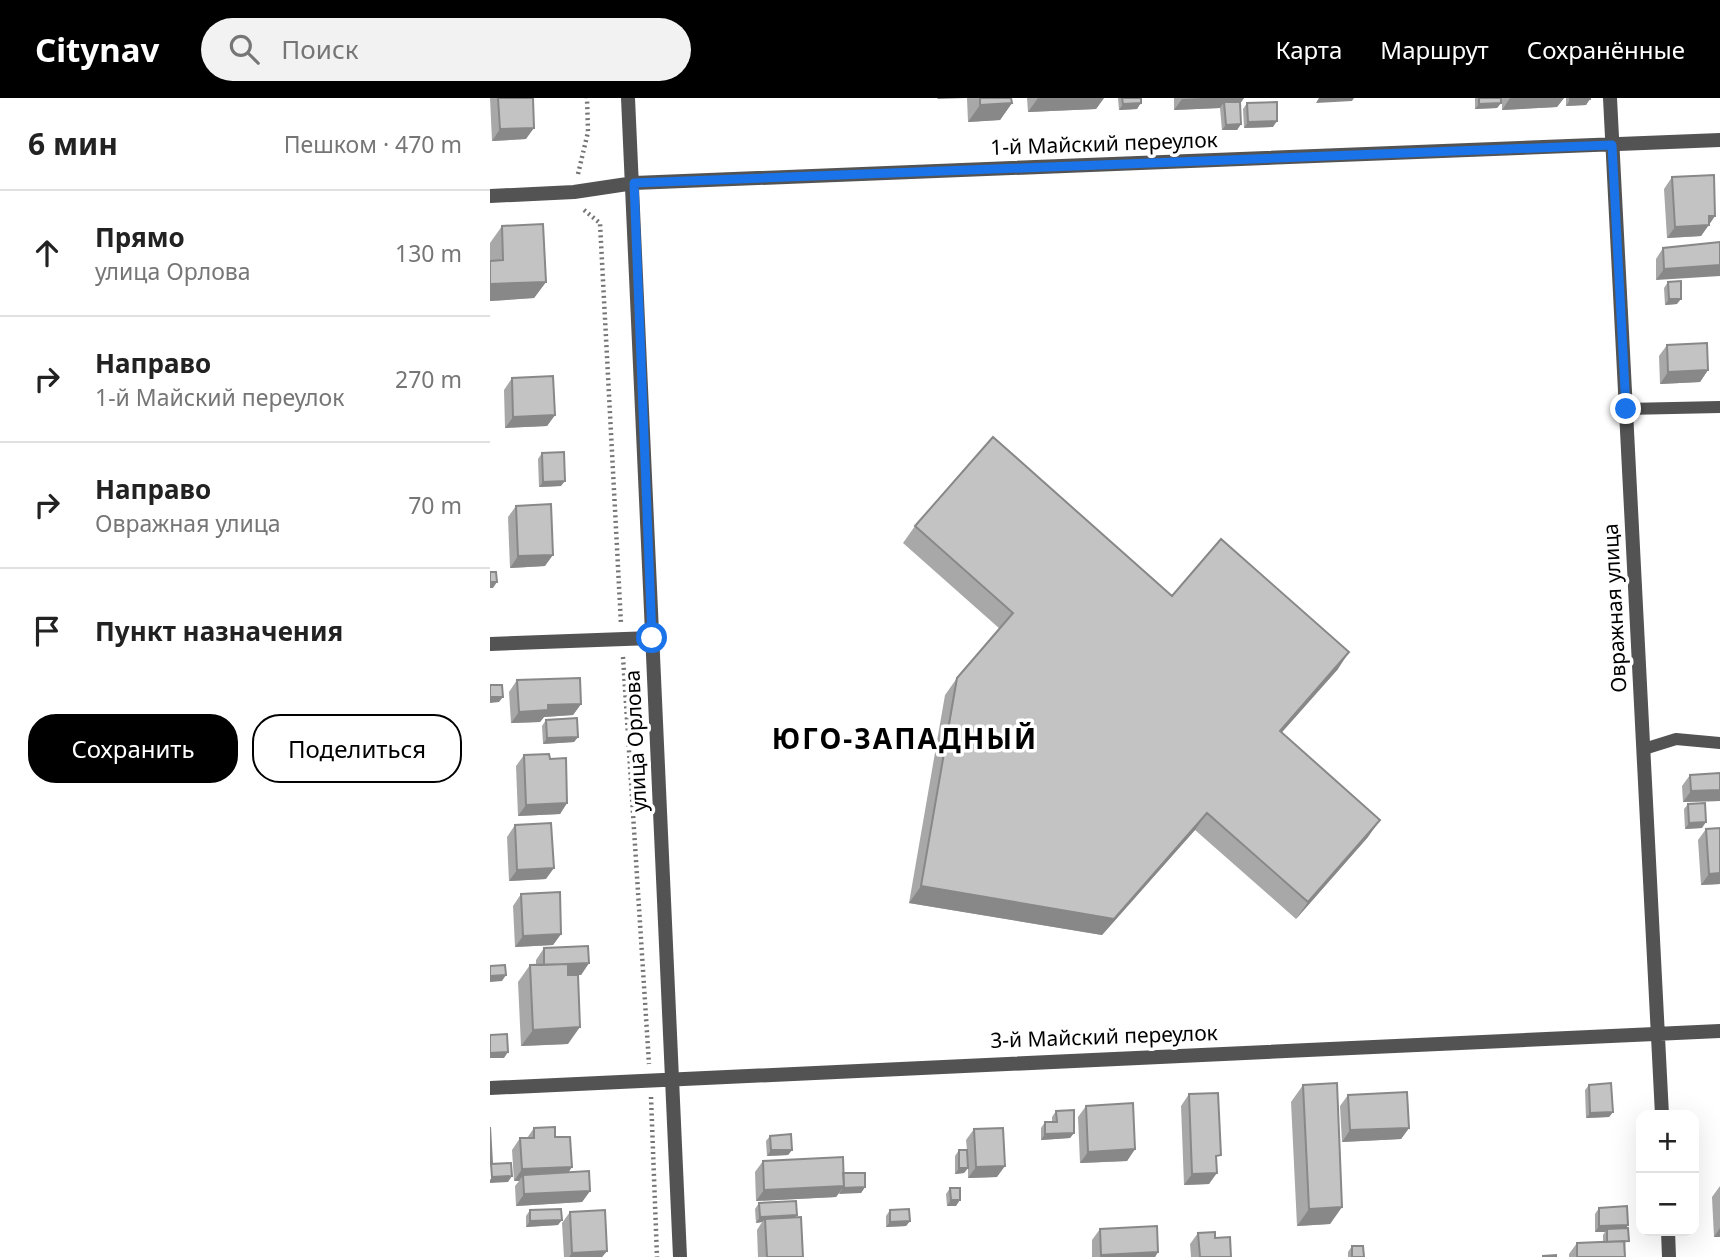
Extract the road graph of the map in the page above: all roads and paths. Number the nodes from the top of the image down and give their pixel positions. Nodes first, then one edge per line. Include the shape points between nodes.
1 (587, 98) edge
2 (628, 98) edge
3 (1611, 98) edge
4 (1720, 140) edge
5 (1612, 145) junction
6 (634, 183) junction
7 (574, 192) junction
8 (490, 197) edge
9 (1720, 407) edge
10 (1626, 409) junction
11 (622, 638) junction
12 (652, 638) junction
13 (490, 644) edge
14 (1720, 743) edge
15 (1644, 749) junction
16 (1720, 1031) edge
17 (1659, 1034) junction
18 (674, 1077) junction
19 (650, 1079) junction
20 (490, 1088) edge
21 (1662, 1110) edge
22 (1668, 1236) edge
23 (657, 1257) edge
24 (680, 1257) edge
25 (1669, 1257) edge

1 - 7 path via 588,132
2 - 6 street, улица Орлова
3 - 5 street, Овражная улица
4 - 5 street, 1-й Майский переулок
5 - 6 street, 1-й Майский переулок
5 - 10 street, Овражная улица
6 - 7 street, 1-й Майский переулок
6 - 12 street, улица Орлова
7 - 8 street, 1-й Майский переулок
7 - 11 path via 575,202 600,223
9 - 10 lane
10 - 15 street, Овражная улица
11 - 12 street
11 - 13 street
11 - 19 path
12 - 18 street, улица Орлова
14 - 15 lane via 1676,739
15 - 17 street, Овражная улица
16 - 17 street, 3-й Майский переулок
17 - 18 street, 3-й Майский переулок
17 - 21 street, Овражная улица
18 - 19 street, 3-й Майский переулок
18 - 24 street, улица Орлова
19 - 20 street, 3-й Майский переулок
19 - 23 path
22 - 25 street

